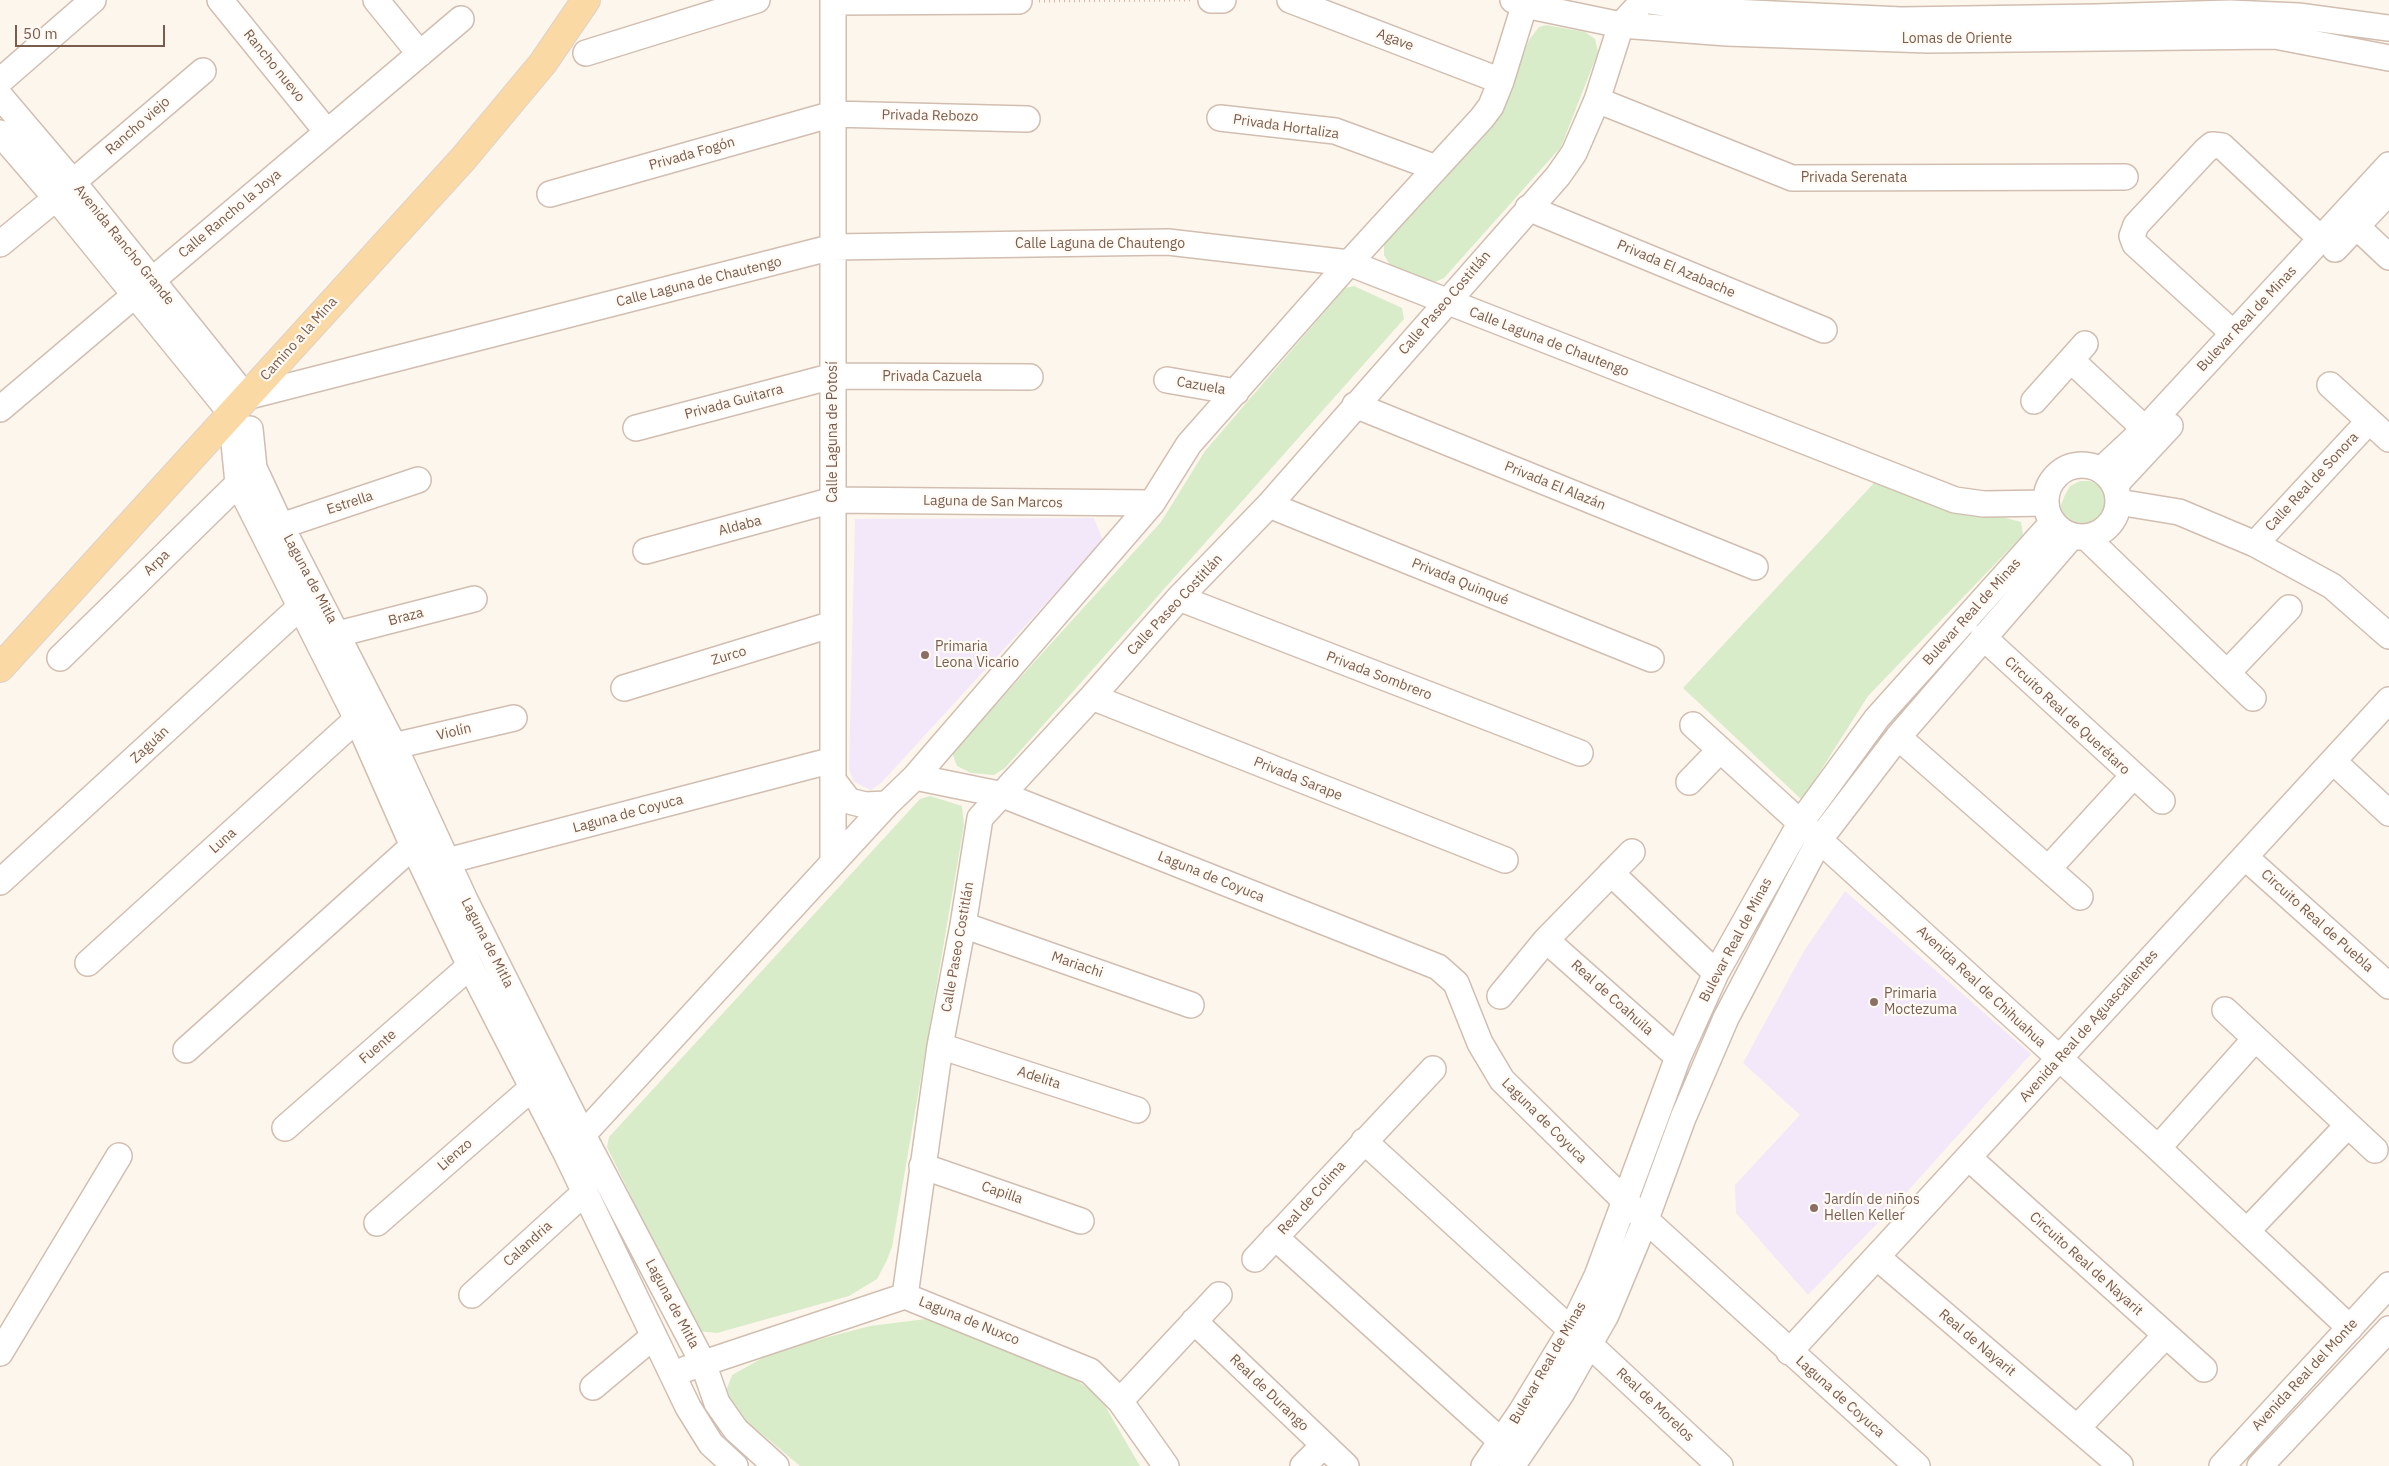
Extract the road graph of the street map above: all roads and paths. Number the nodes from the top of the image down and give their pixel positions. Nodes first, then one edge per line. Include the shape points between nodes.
1 (93, 0) edge
2 (220, 0) edge
3 (376, 0) edge
4 (586, 0) edge
5 (757, 0) edge
6 (1211, 0) edge
7 (1223, 0) edge
8 (1290, 0) edge
9 (1644, 0) edge
10 (834, 1) edge
11 (1019, 1) edge
12 (1521, 2) edge
13 (461, 19) dead end
14 (1621, 24) junction
15 (2389, 28) edge
16 (586, 53) dead end
17 (420, 54) junction
18 (2389, 58) edge
19 (203, 71) dead end
20 (0, 81) edge
21 (1500, 81) junction
22 (0, 96) edge
23 (1597, 100) junction
24 (833, 114) junction
25 (1220, 118) dead end
26 (1027, 119) dead end
27 (327, 132) junction
28 (0, 133) edge
29 (2389, 165) edge
30 (1436, 168) junction
31 (2125, 177) dead end
32 (64, 190) junction
33 (2389, 192) edge
34 (550, 194) dead end
35 (1528, 208) junction
36 (2356, 226) junction
37 (2321, 238) junction
38 (0, 244) edge
39 (833, 247) junction
40 (2389, 257) edge
41 (1349, 264) junction
42 (144, 287) junction
43 (1446, 302) junction
44 (1824, 330) dead end
45 (2233, 333) junction
46 (833, 376) junction
47 (1030, 377) dead end
48 (1167, 380) dead end
49 (2330, 386) dead end
50 (1236, 392) junction
51 (2034, 401) dead end
52 (239, 405) junction
53 (1355, 405) junction
54 (0, 409) edge
55 (2369, 421) junction
56 (636, 428) dead end
57 (2145, 428) junction
58 (2389, 439) edge
59 (246, 476) junction
60 (418, 480) dead end
61 (2112, 486) junction
62 (833, 500) junction
63 (1152, 503) junction
64 (1269, 505) junction
65 (2064, 525) junction
66 (281, 526) junction
67 (2255, 544) junction
68 (646, 551) dead end
69 (1755, 567) dead end
70 (1179, 598) junction
71 (474, 599) dead end
72 (300, 607) junction
73 (2289, 608) dead end
74 (833, 624) junction
75 (338, 634) junction
76 (2389, 636) edge
77 (1983, 637) junction
78 (60, 658) dead end
79 (1651, 660) dead end
80 (0, 668) edge
81 (2227, 673) junction
82 (624, 688) dead end
83 (1092, 697) junction
84 (2253, 698) dead end
85 (2389, 700) edge
86 (514, 718) dead end
87 (358, 719) junction
88 (1693, 725) dead end
89 (1898, 737) junction
90 (394, 746) junction
91 (1720, 750) junction
92 (1580, 753) dead end
93 (2334, 762) junction
94 (833, 770) junction
95 (2133, 776) junction
96 (915, 777) junction
97 (1689, 782) dead end
98 (1003, 794) junction
99 (2162, 801) dead end
100 (886, 804) junction
101 (2389, 813) edge
102 (1801, 822) junction
103 (1820, 839) junction
104 (424, 841) junction
105 (1632, 852) dead end
106 (2245, 857) junction
107 (1505, 860) dead end
108 (833, 863) junction
109 (436, 866) junction
110 (2048, 870) junction
111 (1610, 873) junction
112 (0, 882) edge
113 (2080, 897) dead end
114 (963, 925) junction
115 (1546, 940) junction
116 (88, 963) dead end
117 (470, 966) junction
118 (1716, 973) junction
119 (2389, 986) edge
120 (1500, 996) dead end
121 (1191, 1005) dead end
122 (2225, 1010) dead end
123 (2255, 1039) junction
124 (940, 1046) junction
125 (186, 1050) dead end
126 (1678, 1057) junction
127 (2058, 1059) junction
128 (1434, 1069) dead end
129 (533, 1087) junction
130 (1138, 1110) dead end
131 (2348, 1125) junction
132 (285, 1128) dead end
133 (583, 1135) junction
134 (1364, 1141) junction
135 (2158, 1148) junction
136 (2375, 1150) dead end
137 (566, 1153) junction
138 (119, 1156) dead end
139 (1968, 1158) junction
140 (922, 1166) junction
141 (584, 1193) junction
142 (1624, 1200) junction
143 (1646, 1219) junction
144 (1081, 1221) dead end
145 (377, 1223) dead end
146 (2248, 1230) junction
147 (1275, 1237) junction
148 (1877, 1257) junction
149 (1255, 1259) dead end
150 (2389, 1285) edge
151 (472, 1295) dead end
152 (1219, 1295) dead end
153 (905, 1296) junction
154 (1194, 1321) junction
155 (2350, 1328) junction
156 (2389, 1329) edge
157 (2166, 1335) junction
158 (654, 1336) junction
159 (1581, 1337) junction
160 (1789, 1352) junction
161 (0, 1353) edge
162 (702, 1363) junction
163 (2204, 1369) dead end
164 (672, 1373) junction
165 (593, 1387) dead end
166 (1120, 1400) junction
167 (2077, 1428) junction
168 (1324, 1445) junction
169 (1516, 1457) edge
170 (2268, 1463) edge
171 (2120, 1465) edge
172 (735, 1466) edge
173 (776, 1466) edge
174 (1166, 1466) edge
175 (1303, 1466) edge
176 (1346, 1466) edge
177 (1484, 1466) edge
178 (1720, 1466) edge
179 (1917, 1466) edge
180 (2222, 1466) edge

1 - 20 street
2 - 27 street, Rancho nuevo
3 - 17 street
4 - 52 main road, Camino a la Mina via 543,63 463,159
5 - 16 street
6 - 7 street
6 - 11 path
8 - 21 street, Agave
9 - 14 street, Calle Paseo Costitlán
9 - 15 street, Lomas de Oriente via 1731,12 1902,20 2230,13 2298,16
10 - 11 street
10 - 24 street, Calle Laguna de Potosí
12 - 14 street, Lomas de Oriente
12 - 21 street
13 - 17 street, Calle Rancho la Joya
14 - 18 street, Lomas de Oriente via 1762,35 1928,40 2275,36
14 - 23 street, Calle Paseo Costitlán
17 - 27 street, Calle Rancho la Joya
19 - 32 street, Rancho viejo
21 - 30 street via 1491,106
22 - 32 street, Avenida Rancho Grande
23 - 31 street, Privada Serenata via 1792,178
23 - 35 street, Calle Paseo Costitlán via 1574,153
24 - 26 street, Privada Rebozo
24 - 34 street, Privada Fogón
24 - 39 street, Calle Laguna de Potosí
25 - 30 street, Privada Hortaliza via 1336,131
27 - 42 street, Calle Rancho la Joya
28 - 32 street, Avenida Rancho Grande
29 - 37 street, Bulevar Real de Minas
30 - 41 street
32 - 38 street, Rancho viejo
32 - 42 street, Avenida Rancho Grande
33 - 36 street, Bulevar Real de Minas
35 - 43 street, Calle Paseo Costitlán
35 - 44 street, Privada El Azabache
36 - 40 street
36 - 61 street, Bulevar Real de Minas
37 - 45 street, Bulevar Real de Minas
37 - 45 street via 2222,146 2212,145 2136,225 2132,236 2135,244
39 - 41 street, Calle Laguna de Chautengo via 1168,242
39 - 46 street, Calle Laguna de Potosí
39 - 52 street, Calle Laguna de Chautengo
41 - 43 street, Calle Laguna de Chautengo
41 - 50 street
42 - 52 street, Avenida Rancho Grande
42 - 54 street, Calle Rancho la Joya
43 - 53 street, Calle Paseo Costitlán
43 - 65 street, Calle Laguna de Chautengo via 1955,500 1984,504
45 - 57 street, Bulevar Real de Minas
46 - 47 street, Privada Cazuela
46 - 56 street, Privada Guitarra
46 - 62 street, Calle Laguna de Potosí
48 - 50 street, Cazuela
49 - 55 street
50 - 63 street via 1189,444
51 - 57 street via 2078,352
52 - 59 street, Laguna de Mitla
52 - 80 main road, Camino a la Mina
53 - 64 street, Calle Paseo Costitlán
53 - 69 street, Privada El Alazán
55 - 58 street
55 - 67 street, Calle Real de Sonora
57 - 61 street, Bulevar Real de Minas
59 - 66 street, Laguna de Mitla
59 - 72 street, Laguna de Mitla
59 - 78 street, Arpa
60 - 66 street, Estrella
61 - 65 street via 2112,522 2096,534
61 - 65 street via 2090,465 2068,468 2058,474 2051,483
61 - 67 street
62 - 63 street, Laguna de San Marcos
62 - 68 street, Aldaba
62 - 74 street, Calle Laguna de Potosí
63 - 96 street
64 - 70 street, Calle Paseo Costitlán
64 - 79 street, Privada Quinqué
65 - 77 street, Bulevar Real de Minas
65 - 81 street
65 - 102 street, Bulevar Real de Minas via 1878,718
66 - 75 street, Laguna de Mitla
67 - 76 street via 2332,586
70 - 83 street, Calle Paseo Costitlán
70 - 92 street, Privada Sombrero
71 - 75 street, Braza
72 - 87 street, Laguna de Mitla
72 - 112 street, Zaguán
73 - 81 street
74 - 82 street, Zurco
74 - 94 street, Calle Laguna de Potosí
75 - 90 street, Laguna de Mitla
77 - 89 street, Bulevar Real de Minas
77 - 95 street, Circuito Real de Querétaro
81 - 84 street
83 - 98 street, Calle Paseo Costitlán
83 - 107 street, Privada Sarape
85 - 93 street, Avenida Real de Aguascalientes
86 - 90 street, Violín
87 - 104 street, Laguna de Mitla
87 - 116 street, Luna
88 - 91 street, Avenida Real de Chihuahua
89 - 103 street, Bulevar Real de Minas
89 - 110 street
90 - 104 street, Laguna de Mitla
91 - 97 street
91 - 102 street, Avenida Real de Chihuahua
93 - 101 street
93 - 106 street, Avenida Real de Aguascalientes
94 - 100 street via 849,801 865,805
94 - 108 street, Calle Laguna de Potosí
94 - 109 street, Laguna de Coyuca
95 - 99 street
95 - 110 street, Circuito Real de Querétaro
96 - 98 street, Laguna de Coyuca
96 - 100 street
98 - 114 street, Calle Paseo Costitlán via 980,818
98 - 142 street, Laguna de Coyuca via 1438,966 1456,983 1480,1043 1502,1080
100 - 108 street
102 - 103 street, Avenida Real de Chihuahua
102 - 118 street, Bulevar Real de Minas
103 - 127 street, Avenida Real de Chihuahua
103 - 143 street, Bulevar Real de Minas via 1726,1018 1683,1118
104 - 109 street, Laguna de Mitla
104 - 125 street
105 - 111 street
106 - 119 street, Circuito Real de Puebla
106 - 127 street, Avenida Real de Aguascalientes
108 - 133 street
109 - 117 street, Laguna de Mitla
109 - 133 street, Laguna de Mitla
110 - 113 street
111 - 115 street
111 - 118 street
114 - 121 street, Mariachi
114 - 124 street, Calle Paseo Costitlán
115 - 120 street
115 - 126 street, Real de Coahuila
117 - 129 street, Laguna de Mitla
117 - 132 street, Fuente
118 - 126 street, Bulevar Real de Minas
122 - 123 street
123 - 131 street
123 - 135 street
124 - 130 street, Adelita
124 - 140 street, Calle Paseo Costitlán
126 - 142 street, Bulevar Real de Minas
127 - 135 street, Avenida Real de Chihuahua
127 - 139 street, Avenida Real de Aguascalientes
128 - 134 street, Real de Colima
129 - 137 street, Laguna de Mitla
129 - 145 street, Lienzo
131 - 136 street
131 - 146 street
133 - 137 street
133 - 162 street, Laguna de Mitla
134 - 147 street, Real de Colima
134 - 159 street
135 - 146 street, Avenida Real de Chihuahua
137 - 141 street, Laguna de Mitla
138 - 161 street
139 - 148 street, Avenida Real de Aguascalientes
139 - 157 street, Circuito Real de Nayarit
140 - 144 street, Capilla
140 - 153 street, Calle Paseo Costitlán
141 - 151 street, Calandria
141 - 158 street, Laguna de Mitla
142 - 143 street, Laguna de Coyuca
142 - 159 street, Bulevar Real de Minas via 1597,1276
143 - 159 street, Bulevar Real de Minas via 1606,1315
143 - 160 street, Laguna de Coyuca
146 - 155 street, Avenida Real de Chihuahua
147 - 149 street
147 - 169 street, Real de Colima
148 - 160 street, Avenida Real de Aguascalientes
148 - 167 street, Real de Nayarit
150 - 155 street, Avenida Real del Monte
152 - 154 street
153 - 162 street, Laguna de Nuxco
153 - 166 street, Laguna de Nuxco via 1090,1371
154 - 166 street
154 - 168 street, Real de Durango
155 - 180 street, Avenida Real del Monte
156 - 170 street
157 - 163 street, Circuito Real de Nayarit
157 - 167 street
158 - 164 street, Laguna de Mitla
158 - 165 street
159 - 169 street, Bulevar Real de Minas
159 - 178 street, Real de Morelos
160 - 179 street, Laguna de Coyuca
162 - 164 street, Laguna de Nuxco
162 - 173 street, Laguna de Mitla via 717,1403 736,1430
164 - 172 street, Laguna de Mitla via 711,1444
166 - 174 street, Laguna de Nuxco
167 - 171 street, Real de Nayarit
168 - 175 street
168 - 176 street, Real de Durango
169 - 177 street, Bulevar Real de Minas

